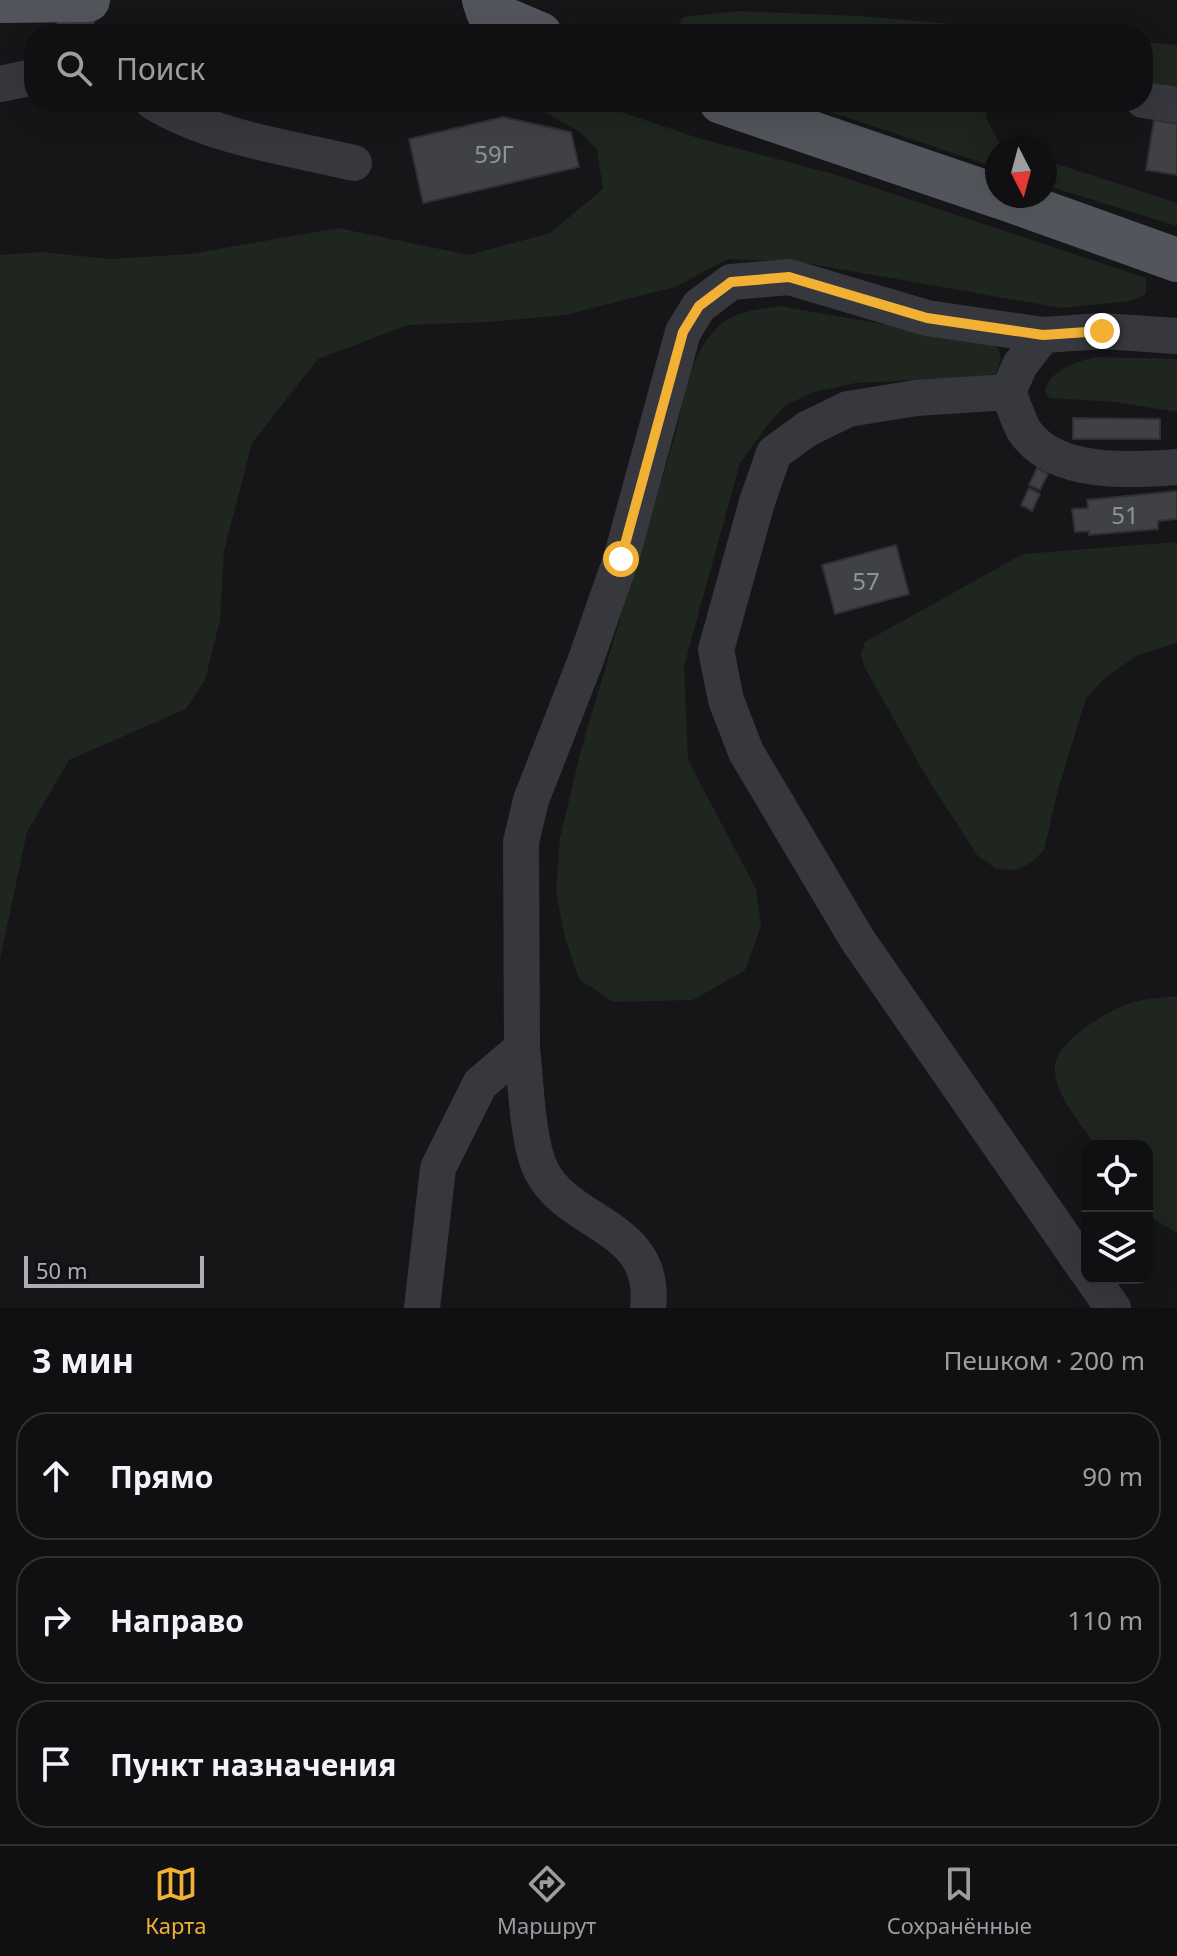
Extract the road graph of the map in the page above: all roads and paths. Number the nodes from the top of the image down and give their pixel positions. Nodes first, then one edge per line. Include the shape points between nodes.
1 (86, 0) edge
2 (484, 0) edge
3 (22, 1) edge
4 (76, 24) edge
5 (90, 24) edge
6 (516, 24) edge
7 (24, 79) edge
8 (0, 84) edge
9 (1153, 101) edge
10 (1177, 105) edge
11 (170, 112) edge
12 (750, 112) edge
13 (354, 163) dead end
14 (985, 192) edge
15 (1032, 208) edge
16 (1177, 260) edge
17 (1043, 335) junction
18 (1177, 336) edge
19 (1008, 392) junction
20 (1177, 467) edge
21 (522, 1048) junction
22 (1081, 1262) edge
23 (1096, 1284) edge
24 (422, 1308) edge
25 (648, 1308) edge
26 (1113, 1308) edge

1 - 3 main road
1 - 4 lane
1 - 5 lane
2 - 6 main road via 488,12
7 - 8 lane
9 - 10 lane
11 - 13 lane via 226,133
12 - 14 main road
15 - 16 main road
17 - 18 lane via 1102,331
17 - 19 lane
17 - 21 lane via 927,318 789,277 731,282 699,306 683,332 621,559 531,800 521,842
19 - 20 lane via 1025,432 1043,451 1121,471
19 - 22 lane via 848,409 774,453 716,650 726,700 746,752 857,939
21 - 24 lane via 480,1084 438,1168
21 - 25 lane via 541,1170 561,1197 621,1236 643,1266
23 - 26 lane

